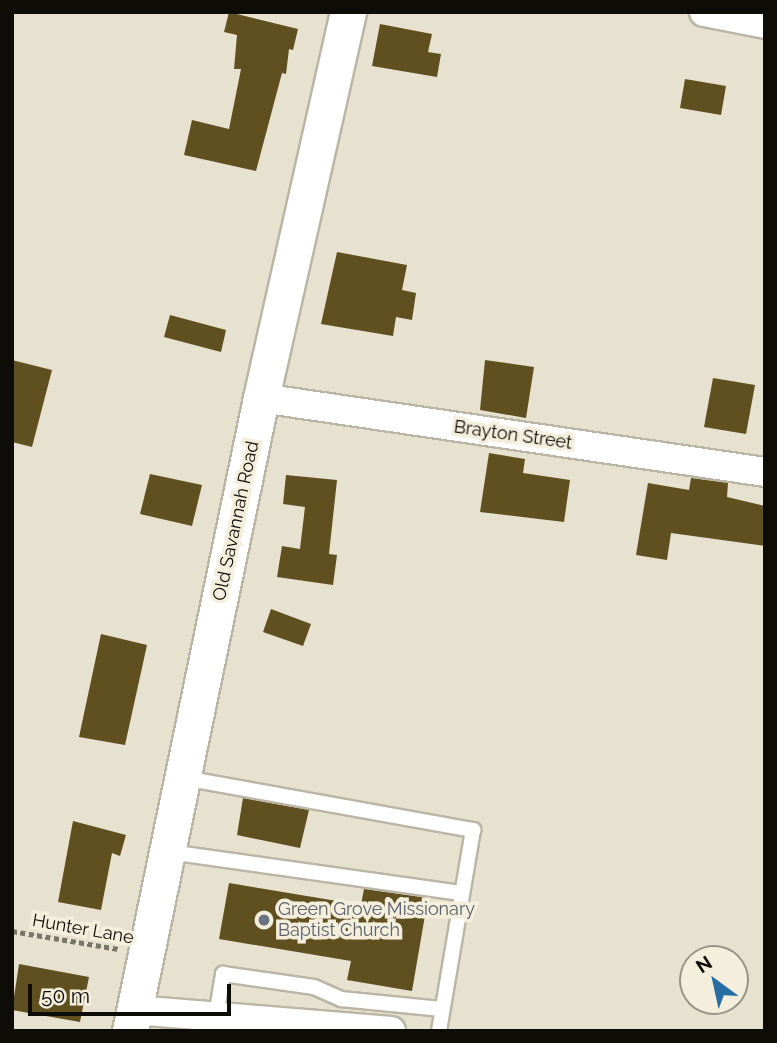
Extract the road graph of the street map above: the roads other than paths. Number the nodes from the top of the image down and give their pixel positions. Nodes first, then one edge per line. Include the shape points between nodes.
1 (348, 12) edge
2 (704, 12) edge
3 (765, 24) edge
4 (261, 398) junction
5 (765, 472) edge
6 (184, 778) junction
7 (169, 852) junction
8 (461, 893) junction
9 (442, 1009) junction
10 (339, 1013) junction
11 (216, 1016) junction
12 (133, 1020) edge
13 (391, 1031) edge
14 (439, 1031) edge

1 - 4 street, Old Savannah Road
2 - 3 street
4 - 5 street, Brayton Street
4 - 6 street, Old Savannah Road
6 - 7 street, Old Savannah Road
6 - 8 lane via 473,830
7 - 8 lane
7 - 12 street, Old Savannah Road
8 - 9 lane
9 - 10 lane
9 - 14 lane
10 - 11 street
10 - 11 lane via 314,987 223,974
10 - 13 street
11 - 12 street

